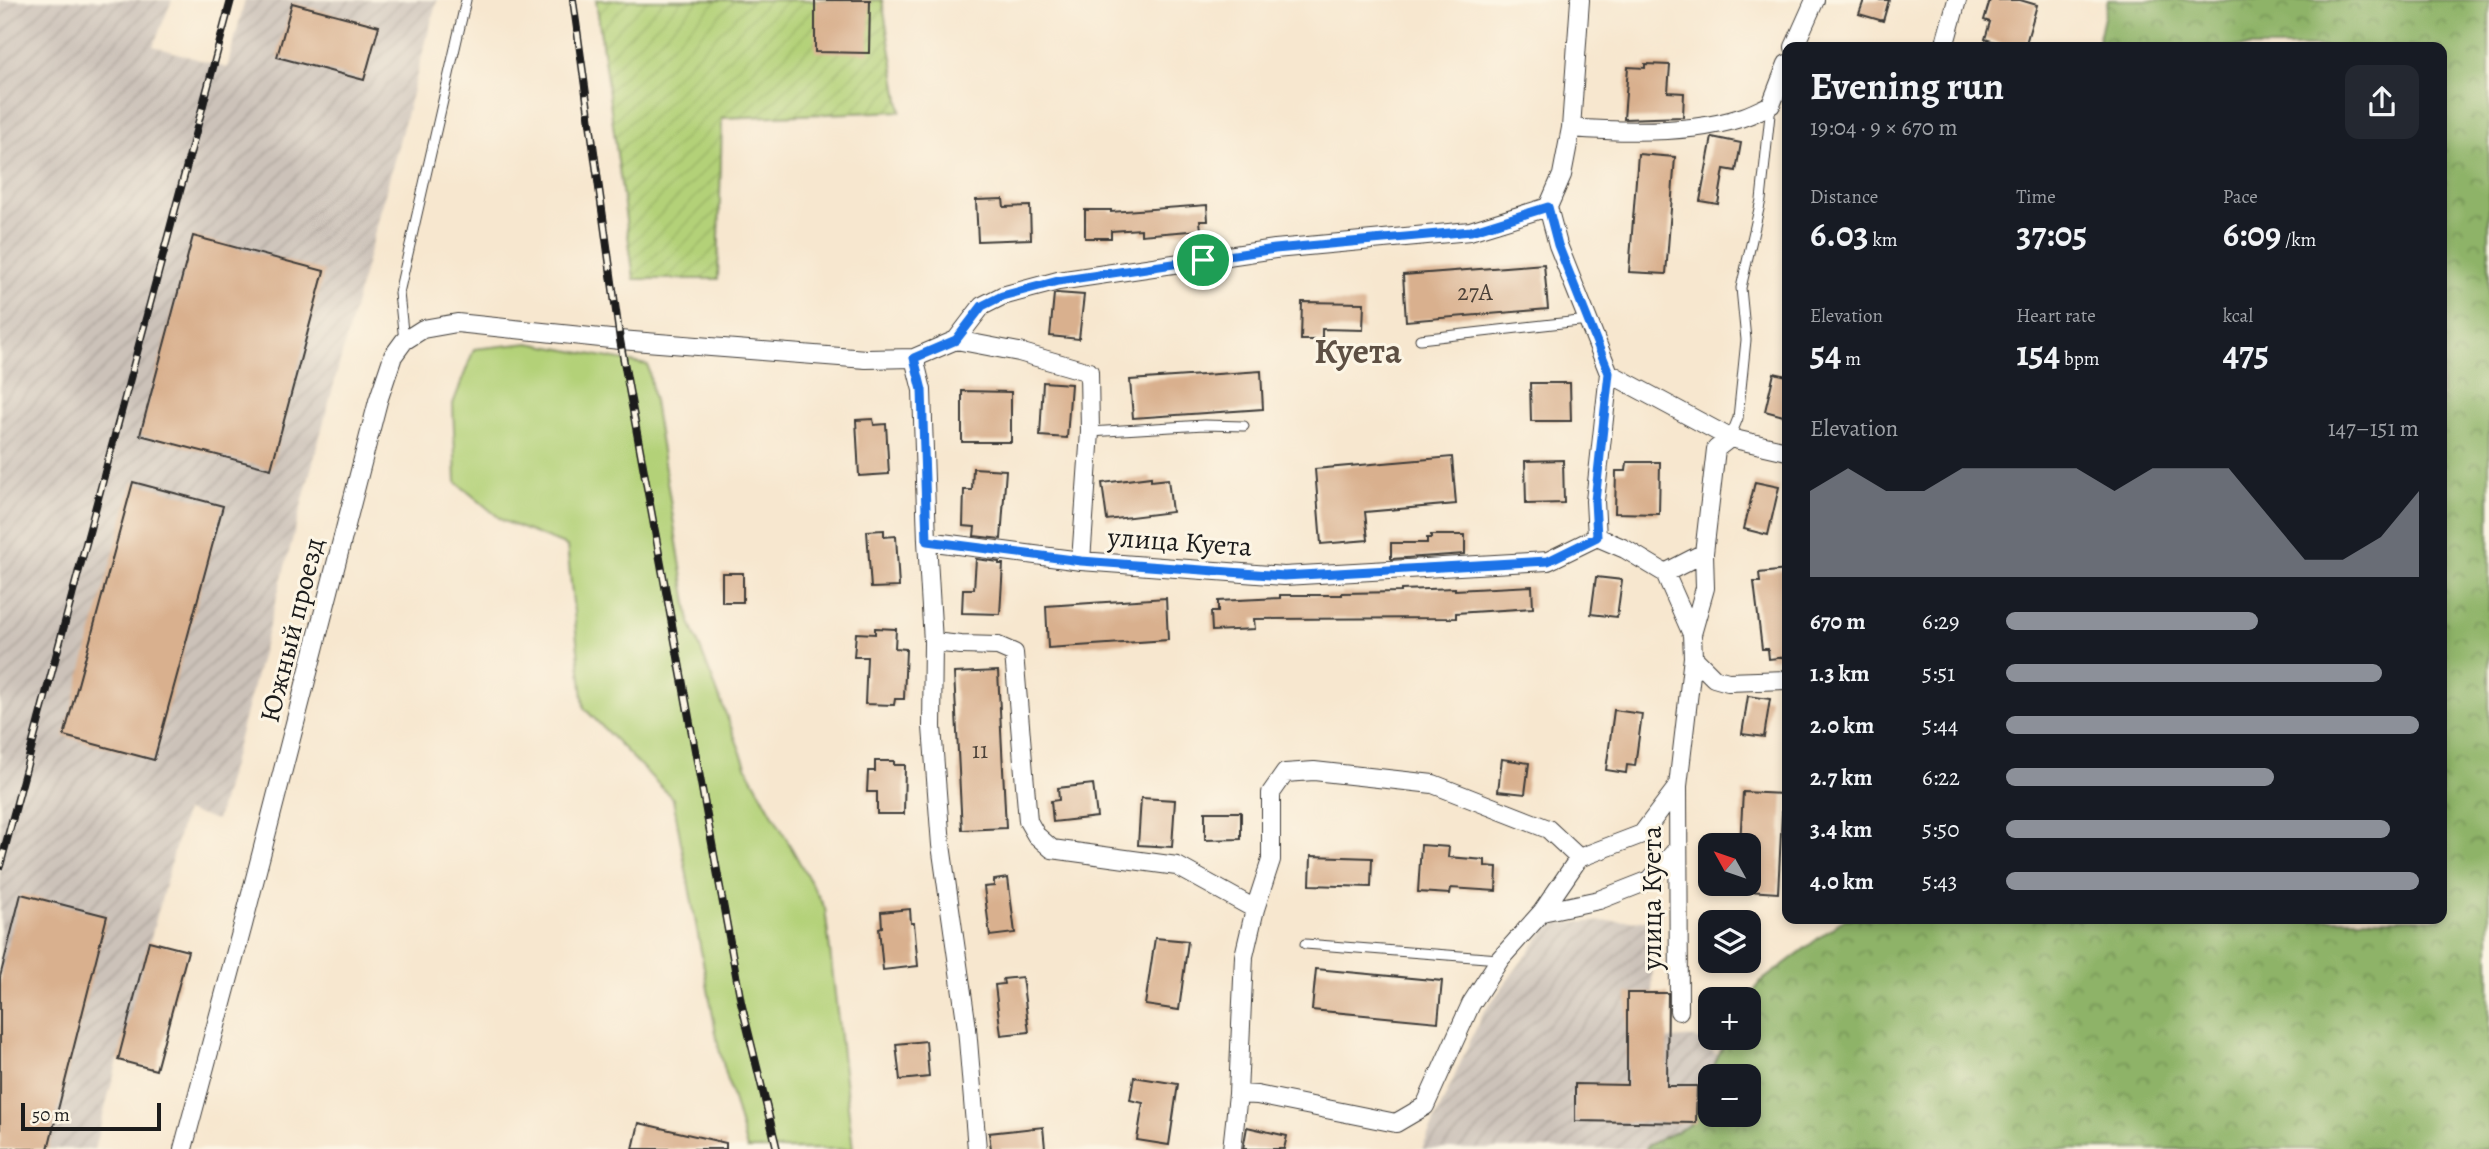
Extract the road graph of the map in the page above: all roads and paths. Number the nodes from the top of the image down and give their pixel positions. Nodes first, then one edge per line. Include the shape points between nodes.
1 (466, 0) edge
2 (1580, 0) edge
3 (1815, 0) edge
4 (1957, 0) edge
5 (1796, 42) edge
6 (1945, 42) edge
7 (1782, 76) edge
8 (1770, 105) junction
9 (1571, 128) junction
10 (1548, 207) junction
11 (1588, 320) junction
12 (1420, 339) dead end
13 (956, 340) junction
14 (404, 341) junction
15 (914, 358) junction
16 (1609, 373) junction
17 (1244, 426) dead end
18 (1090, 432) junction
19 (1730, 438) junction
20 (1782, 450) edge
21 (1597, 537) junction
22 (927, 541) junction
23 (1704, 553) junction
24 (1081, 561) junction
25 (1665, 573) junction
26 (1692, 634) junction
27 (933, 642) junction
28 (1693, 657) junction
29 (1782, 680) edge
30 (1678, 786) junction
31 (1678, 848) junction
32 (1579, 858) junction
33 (1255, 909) junction
34 (1542, 912) junction
35 (1306, 944) dead end
36 (1500, 959) junction
37 (1679, 1011) dead end
38 (1238, 1094) junction
39 (183, 1149) edge
40 (977, 1149) edge
41 (1232, 1149) edge

1 - 14 lane via 399,293
2 - 9 street
3 - 5 street
4 - 6 street
7 - 8 street
8 - 9 street via 1740,119 1685,128
8 - 19 lane via 1761,200 1741,288 1746,340 1738,418
9 - 10 street via 1562,175
10 - 11 street
10 - 13 street via 1471,231 1275,249 1058,281 982,306
11 - 12 lane
11 - 16 street
13 - 15 street
13 - 18 street, улица Куета via 1089,372
14 - 15 street via 422,329 457,323 866,359
14 - 39 street, Южный проезд via 393,356 378,401
15 - 22 street via 922,390
16 - 19 street
16 - 21 street via 1595,501
17 - 18 lane
18 - 24 street, улица Куета
19 - 20 street
19 - 23 street via 1716,449
21 - 24 street, улица Куета via 1548,561 1284,576
21 - 25 street
22 - 24 street
22 - 27 street
23 - 25 street
23 - 26 street via 1705,588
25 - 26 street, улица Куета
26 - 28 street, улица Куета
27 - 33 street via 998,646 1014,653 1028,821 1035,835 1052,849 1177,866
27 - 40 street via 932,727 941,845 967,1028
28 - 29 street via 1714,678 1728,682
28 - 30 street, улица Куета
30 - 31 street, улица Куета
30 - 32 street, улица Куета via 1642,834
31 - 34 street via 1650,880 1599,900
31 - 37 street, улица Куета
32 - 33 street via 1548,829 1433,784 1314,771 1285,773 1271,793 1271,860
32 - 34 street
33 - 38 street via 1244,956
34 - 36 street
35 - 36 lane
36 - 38 street via 1471,1004 1425,1106 1396,1123
38 - 41 street

